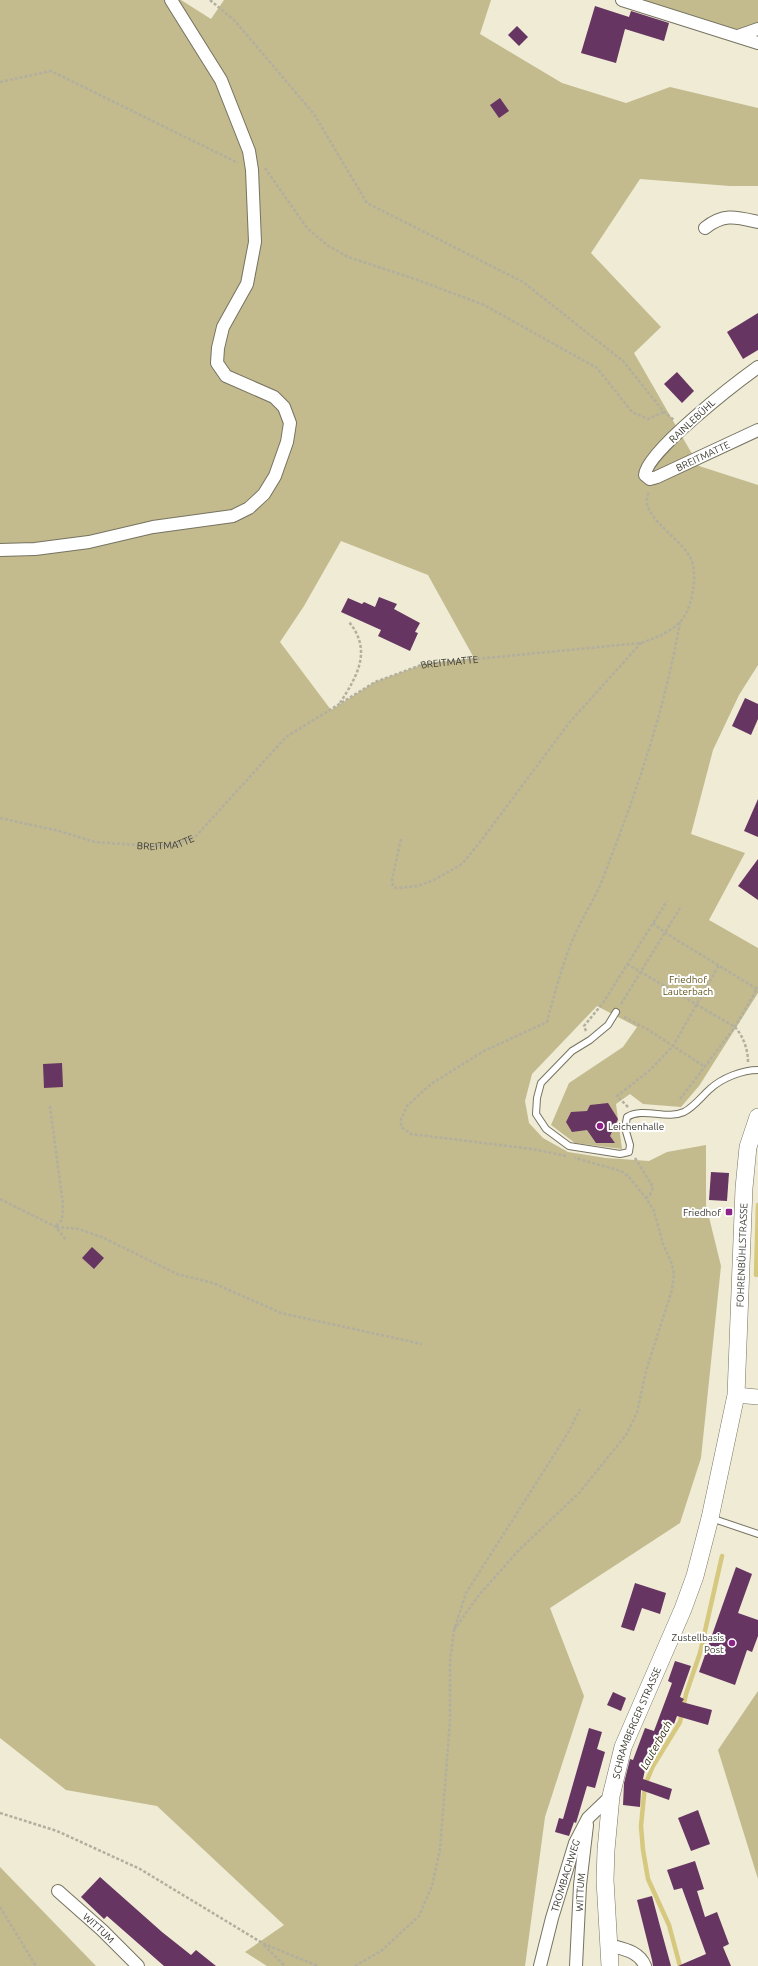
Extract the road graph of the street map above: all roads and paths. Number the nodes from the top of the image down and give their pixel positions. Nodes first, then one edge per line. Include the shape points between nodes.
1 (171, 0) edge
2 (210, 0) edge
3 (622, 0) edge
4 (758, 29) edge
5 (738, 36) junction
6 (758, 43) edge
7 (0, 82) edge
8 (252, 170) junction
9 (758, 222) edge
10 (705, 228) dead end
11 (758, 367) edge
12 (758, 430) edge
13 (657, 477) junction
14 (0, 550) edge
15 (348, 622) dead end
16 (680, 622) junction
17 (641, 643) junction
18 (339, 705) junction
19 (0, 818) edge
20 (401, 839) dead end
21 (668, 901) dead end
22 (680, 908) dead end
23 (653, 923) junction
24 (664, 932) junction
25 (627, 964) junction
26 (719, 965) junction
27 (640, 972) junction
28 (758, 988) edge
29 (697, 1004) junction
30 (616, 1012) junction
31 (735, 1026) junction
32 (590, 1040) junction
33 (673, 1046) junction
34 (705, 1067) junction
35 (758, 1070) edge
36 (748, 1071) junction
37 (680, 1099) dead end
38 (50, 1106) dead end
39 (634, 1113) junction
40 (758, 1117) edge
41 (636, 1158) dead end
42 (0, 1198) edge
43 (646, 1198) junction
44 (56, 1227) junction
45 (68, 1241) dead end
46 (422, 1344) dead end
47 (736, 1395) junction
48 (758, 1397) edge
49 (580, 1409) dead end
50 (710, 1518) junction
51 (758, 1534) edge
52 (454, 1630) junction
53 (611, 1796) junction
54 (0, 1813) edge
55 (588, 1818) junction
56 (58, 1891) dead end
57 (0, 1907) edge
58 (264, 1944) junction
59 (609, 1945) junction
60 (36, 1966) edge
61 (138, 1966) edge
62 (285, 1966) edge
63 (318, 1966) edge
64 (356, 1966) edge
65 (540, 1966) edge
66 (576, 1966) edge
67 (610, 1966) edge
68 (646, 1966) edge

1 - 8 street via 221,80 249,151
2 - 8 path via 235,21 314,114 367,203 523,282 624,361 664,412 648,419 632,412 597,368 484,305 348,257 327,245 307,228 271,173
3 - 5 street
4 - 5 street
5 - 6 street
7 - 8 path via 51,71
8 - 14 street via 255,242 247,284 224,327 217,363 226,376 274,396 284,407 290,423 287,442 275,476 264,494 249,508 233,516 153,527 89,542 35,549
9 - 10 street via 720,218
11 - 13 street, RAINLEBÜHL via 725,390 655,457 648,465 645,475 650,479
12 - 13 street, BREITMATTE
13 - 16 path, BREITMATTE via 649,489 646,502 653,515 691,558 695,581 691,599
15 - 18 path via 360,639 362,651 354,676
16 - 17 path, BREITMATTE via 661,637
16 - 43 path via 661,709 623,826 604,877 576,933 560,974 547,1022 484,1051 431,1084 407,1106 401,1119 401,1127 411,1134 532,1149 621,1171
17 - 18 path, BREITMATTE via 424,664 375,682
17 - 20 path via 569,723 462,864 434,880 417,886 396,888 392,880
18 - 19 path, BREITMATTE via 286,737 196,836 178,844 152,846 95,842
21 - 23 path
22 - 24 path
23 - 24 path
23 - 25 path
24 - 26 path
24 - 27 path
25 - 27 path
25 - 32 path via 603,1003 584,1026
26 - 28 path
26 - 29 path
27 - 29 path
27 - 30 path
28 - 31 path
29 - 31 path
29 - 33 path
30 - 32 lane via 608,1025
30 - 33 path
31 - 34 path
31 - 36 path via 745,1043
32 - 39 lane via 572,1051 541,1083 536,1114 546,1129 569,1146 620,1154 628,1152 630,1145 625,1128 627,1116
33 - 34 path
33 - 39 path via 649,1071 617,1096
34 - 37 path
35 - 36 lane
36 - 39 lane via 734,1074 711,1088 685,1112 671,1115
38 - 44 path via 63,1205 62,1220
40 - 47 main road, FOHRENBÜHLSTRASSE via 748,1147 744,1188
41 - 43 path via 653,1187
42 - 44 path
43 - 52 path via 654,1210 674,1274 670,1297 646,1371 632,1426 579,1492 519,1550 479,1595
44 - 45 path
44 - 46 path via 79,1229 104,1238 177,1274 213,1283 281,1313
47 - 48 street
47 - 50 main road, SCHRAMBERGER STRASSE
49 - 52 path via 568,1433 466,1593
50 - 51 lane
50 - 53 main road, SCHRAMBERGER STRASSE via 683,1609 623,1747
52 - 64 path via 440,1850 432,1886 419,1916 381,1951
53 - 55 street, TROMBACHWEG
53 - 59 main road, SCHRAMBERGER STRASSE via 606,1858
54 - 58 path via 57,1831 140,1869
55 - 65 street, TROMBACHWEG via 575,1842
55 - 66 street, WITTUM via 580,1885
56 - 61 street, WITTUM
57 - 60 path
58 - 62 path
58 - 63 path
59 - 67 main road, SCHRAMBERGER STRASSE
59 - 68 street via 630,1951 643,1960

